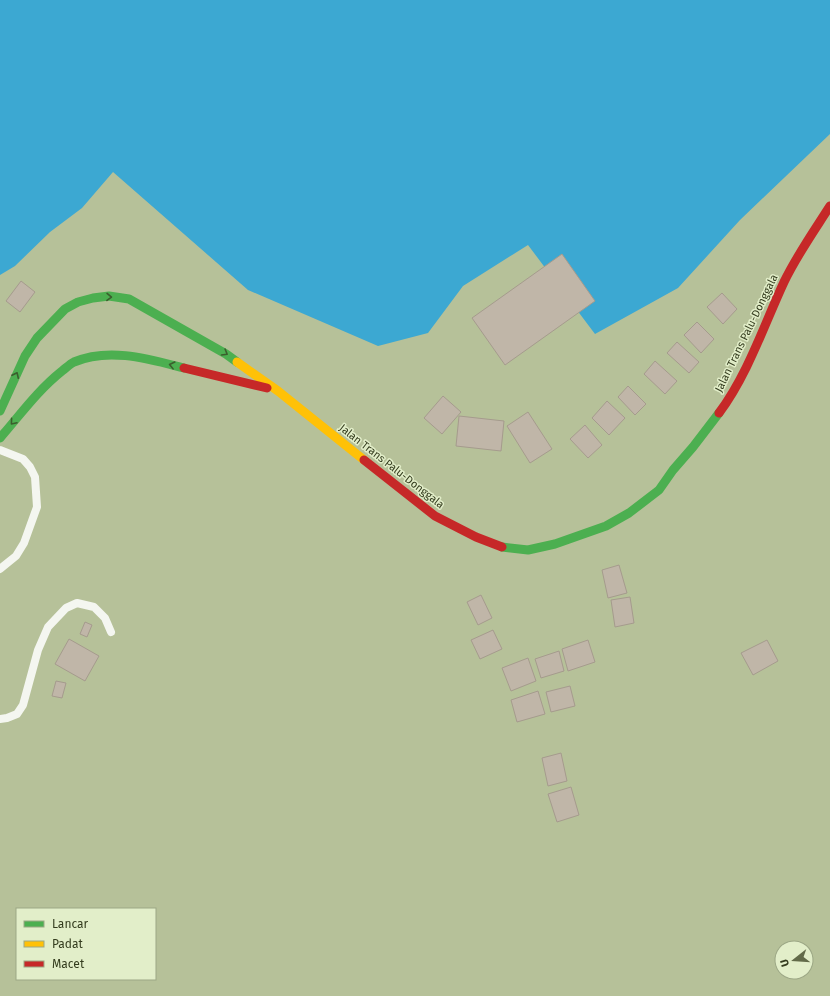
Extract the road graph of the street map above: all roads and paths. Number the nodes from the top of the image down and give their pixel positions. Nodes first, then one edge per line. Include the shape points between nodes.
1 (830, 206) edge
2 (278, 391) junction
3 (0, 411) edge
4 (0, 438) edge
5 (0, 450) edge
6 (0, 569) edge
7 (110, 632) dead end
8 (0, 719) edge

1 - 2 highway, Jalan Trans Palu-Donggala via 785,280 743,373 724,406 659,490 629,513 606,526 555,544 528,550 505,548 476,537 435,516
3 -> 2 highway via 25,356 50,323 65,309 78,302 109,296 129,299 226,354
2 -> 4 highway, Jalan Trans Palu-Donggala via 157,361 123,355 100,355 73,362 57,375 40,390
5 - 6 lane via 23,459 30,467 35,477 37,507 24,544 16,556
7 - 8 lane via 105,618 94,607 77,603 66,608 48,627 38,650 23,705 17,714

